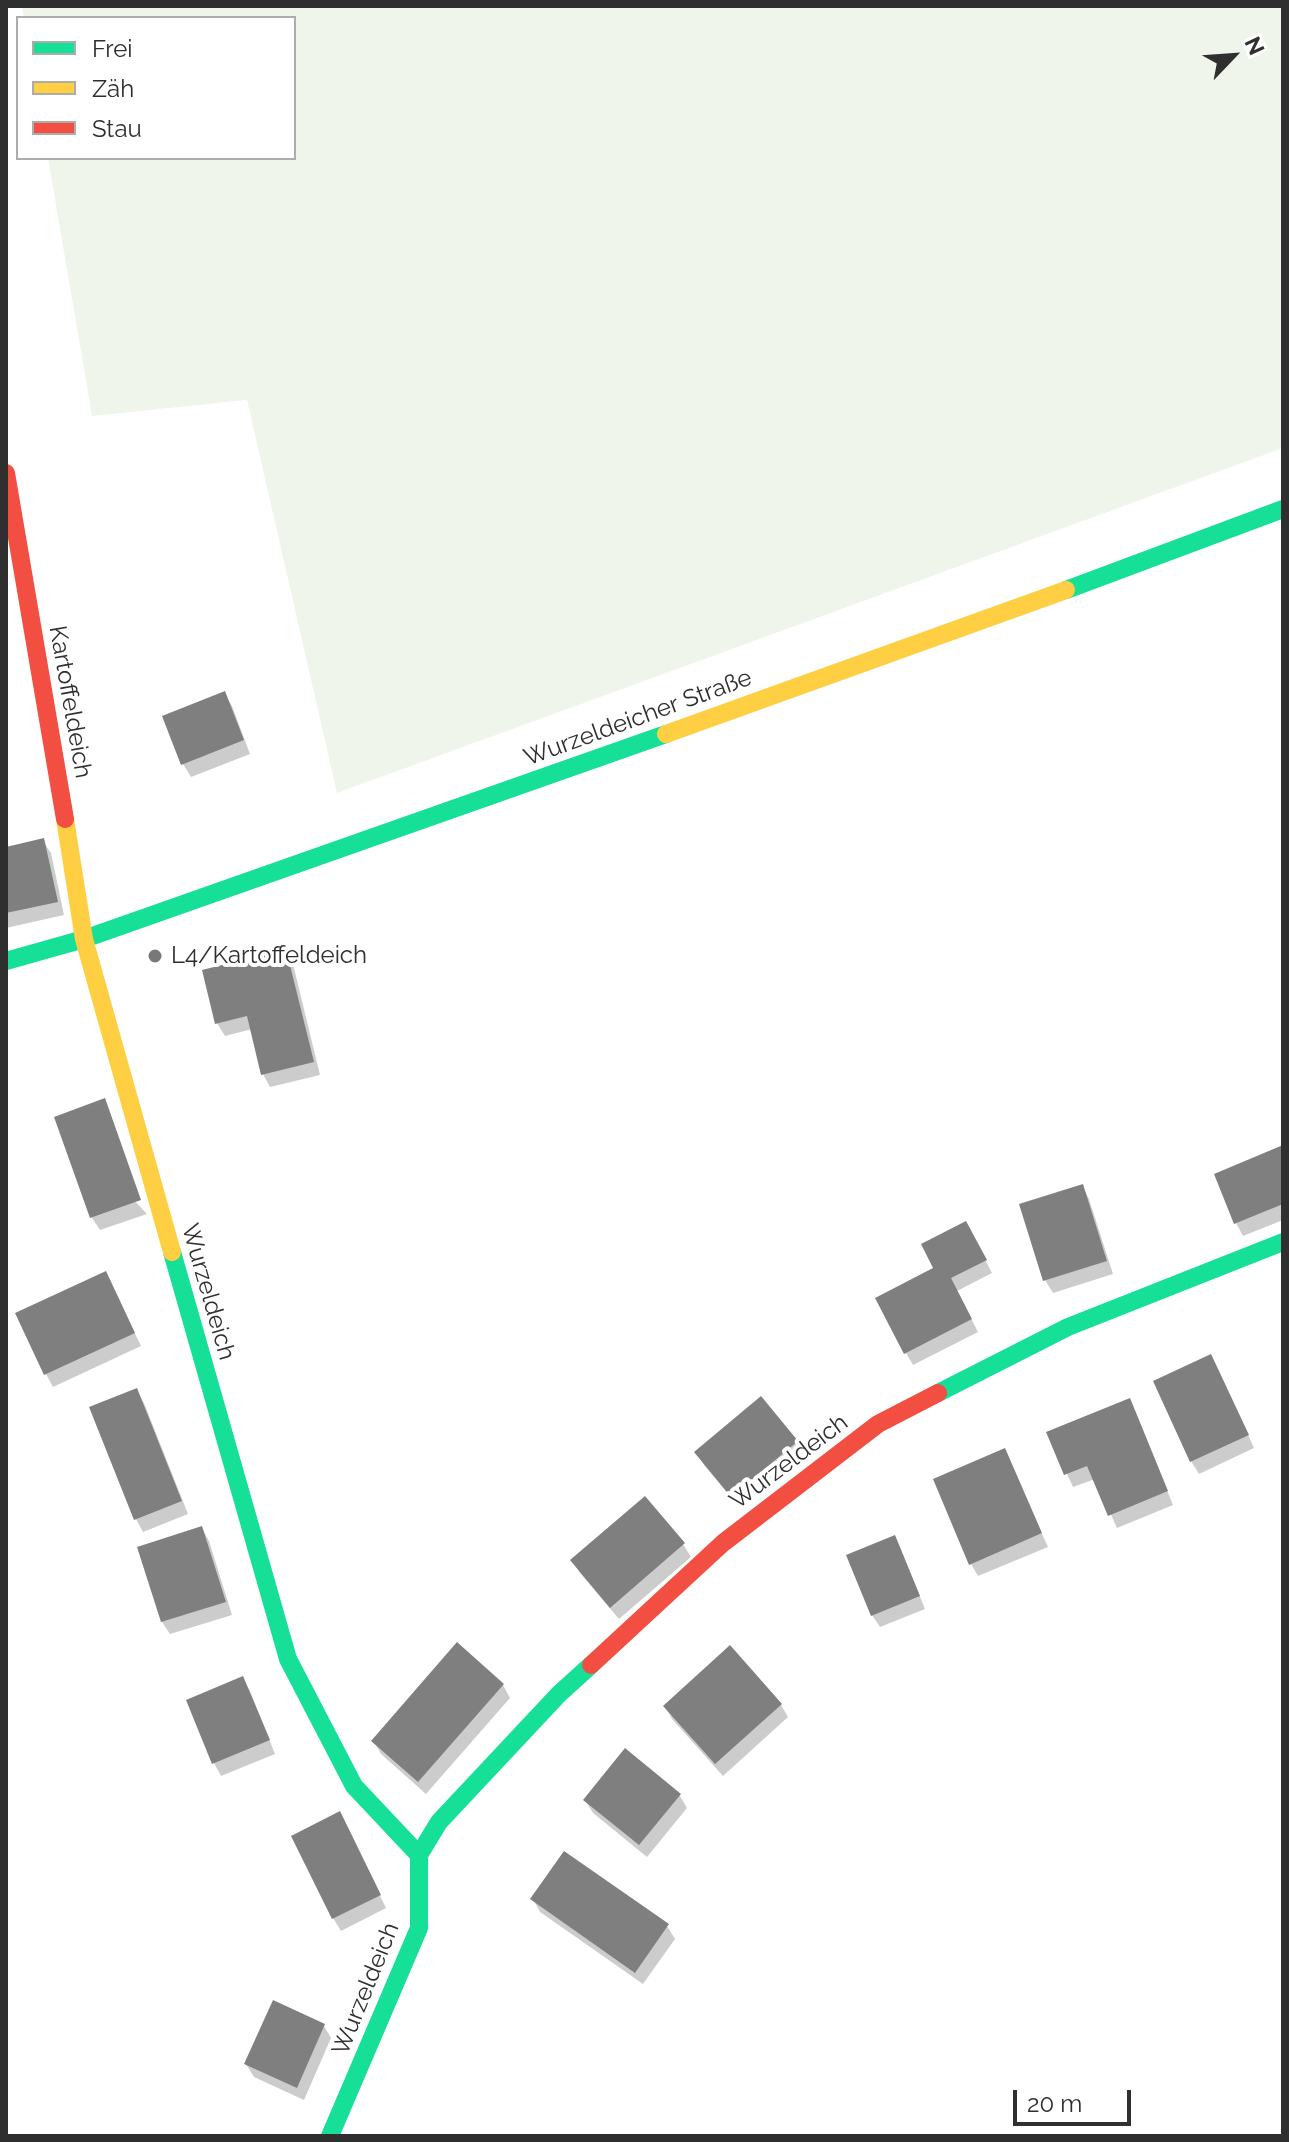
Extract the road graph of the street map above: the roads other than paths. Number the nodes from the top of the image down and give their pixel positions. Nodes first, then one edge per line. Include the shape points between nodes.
1 (6, 473) edge
2 (1283, 509) edge
3 (84, 939) junction
4 (6, 961) edge
5 (1283, 1242) edge
6 (419, 1855) junction
7 (330, 2136) edge

1 - 3 street, Kartoffeldeich
2 - 3 street, Wurzeldeicher Straße
3 - 4 street, Wurzeldeicher Straße
3 - 6 street, Wurzeldeich via 288,1659 354,1786
5 - 6 street, Wurzeldeich via 1068,1327 878,1424 723,1543 559,1694 439,1822
6 - 7 street, Wurzeldeich via 419,1928

